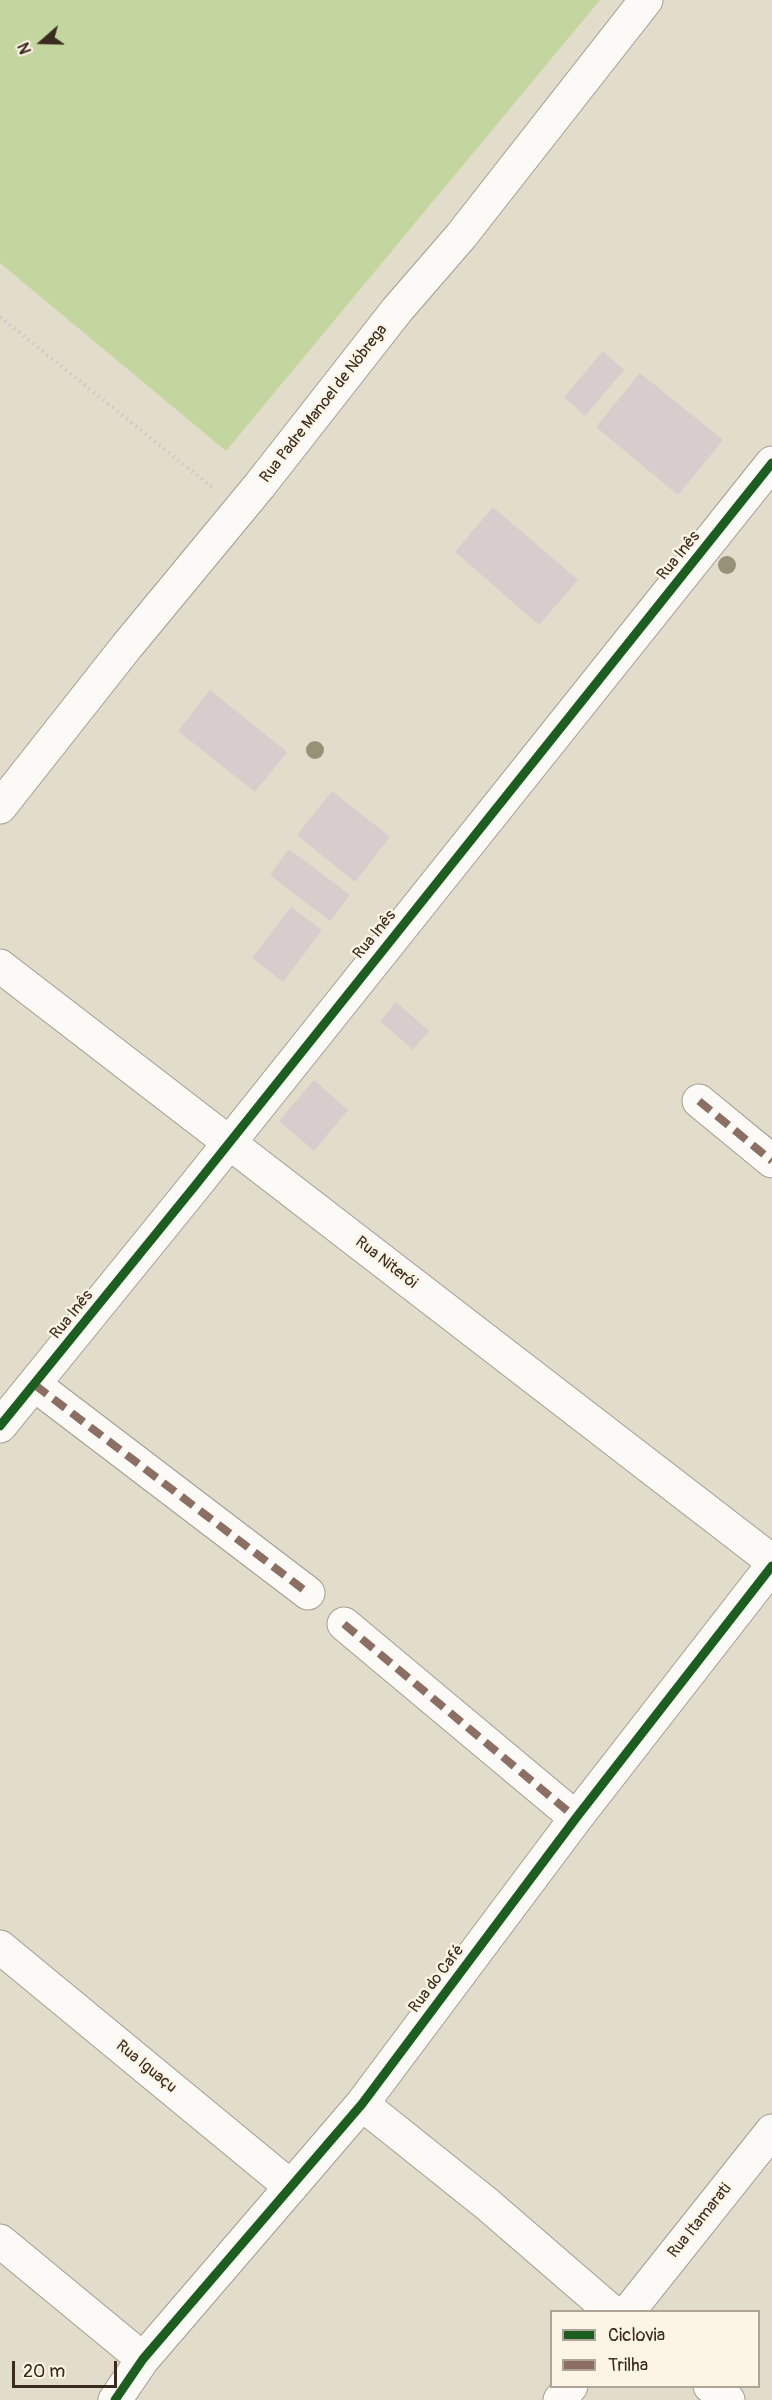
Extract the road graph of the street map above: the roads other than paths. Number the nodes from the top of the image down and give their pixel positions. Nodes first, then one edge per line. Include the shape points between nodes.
1 (646, 0) edge
2 (772, 463) edge
3 (0, 807) edge
4 (0, 966) edge
5 (699, 1101) dead end
6 (230, 1142) junction
7 (772, 1161) edge
8 (35, 1385) junction
9 (0, 1426) edge
10 (772, 1561) edge
11 (772, 1566) edge
12 (308, 1593) dead end
13 (344, 1624) dead end
14 (576, 1818) junction
15 (0, 1947) edge
16 (362, 2104) junction
17 (772, 2131) edge
18 (291, 2187) junction
19 (0, 2241) edge
20 (610, 2310) edge
21 (630, 2310) edge
22 (143, 2359) junction
23 (569, 2388) edge
24 (713, 2388) edge
25 (115, 2400) edge
26 (560, 2400) edge
27 (728, 2400) edge

1 - 3 street, Rua Padre Manoel de Nóbrega
2 - 6 street, Rua Inês
4 - 6 street, Rua Niterói
5 - 7 street
6 - 8 street, Rua Inês
6 - 10 street, Rua Niterói
8 - 9 street, Rua Inês
8 - 12 street
11 - 14 street, Rua do Café
13 - 14 street
14 - 16 street, Rua do Café
15 - 18 street, Rua Iguaçu
16 - 18 street, Rua do Café
16 - 20 street via 487,2204
17 - 21 street, Rua Itamarati
18 - 22 street, Rua do Café
19 - 22 street
22 - 25 street, Rua do Café
23 - 26 street
24 - 27 street

